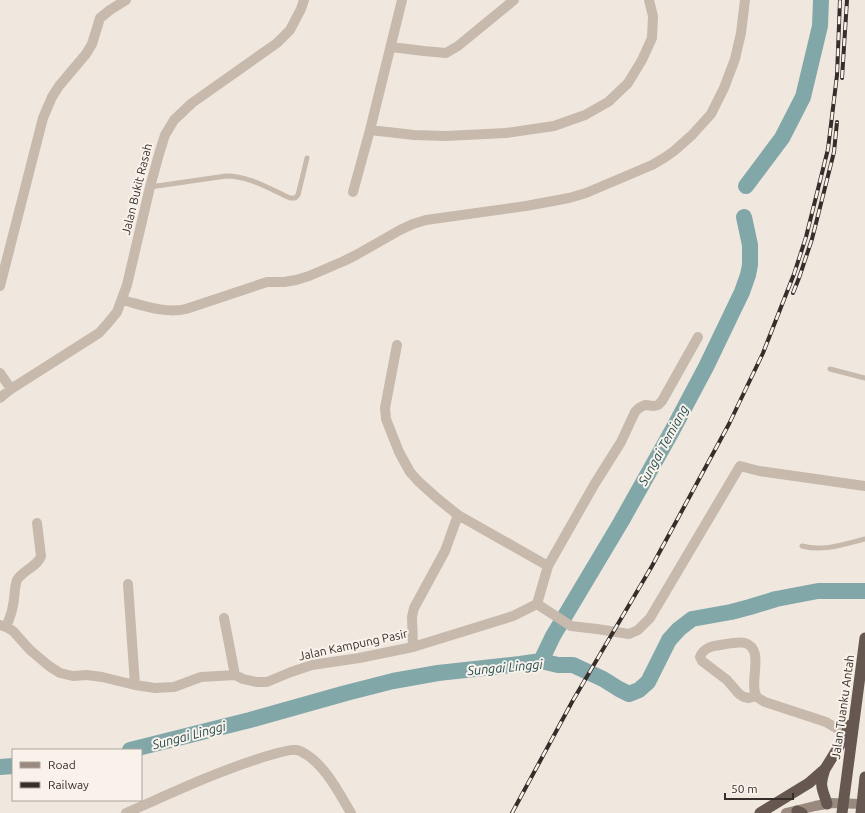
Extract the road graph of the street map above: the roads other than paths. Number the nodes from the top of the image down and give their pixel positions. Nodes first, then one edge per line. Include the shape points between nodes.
1 (126, 0) edge
2 (304, 0) edge
3 (402, 0) edge
4 (514, 0) edge
5 (649, 0) edge
6 (745, 0) edge
7 (391, 47) junction
8 (370, 130) junction
9 (307, 158) dead end
10 (150, 187) junction
11 (352, 192) dead end
12 (0, 286) edge
13 (122, 300) junction
14 (698, 337) dead end
15 (397, 345) dead end
16 (830, 369) dead end
17 (0, 373) edge
18 (865, 378) edge
19 (11, 389) junction
20 (0, 398) edge
21 (865, 486) edge
22 (458, 515) junction
23 (37, 523) dead end
24 (865, 539) edge
25 (802, 546) dead end
26 (548, 566) junction
27 (128, 584) dead end
28 (537, 604) junction
29 (224, 618) dead end
30 (3, 626) edge
31 (865, 638) edge
32 (414, 646) junction
33 (235, 675) junction
34 (135, 685) junction
35 (756, 696) junction
36 (855, 715) junction
37 (846, 734) junction
38 (825, 769) junction
39 (865, 777) edge
40 (827, 804) junction
41 (843, 808) edge
42 (861, 809) edge
43 (799, 812) edge
44 (126, 813) edge
45 (351, 813) edge
46 (760, 813) edge
47 (786, 813) edge

1 - 12 street via 100,18 86,54 52,97 43,118
2 - 10 street, Jalan Bukit Rasah via 290,30 277,43 192,103 174,120 165,135
3 - 7 street
4 - 7 street via 446,53
5 - 8 street via 653,16 652,38 642,60 628,83 608,102 585,115 554,126 506,132 446,136
6 - 13 street via 735,60 711,114 674,151 652,165 569,198 413,224 344,261 308,276 284,282 267,282 186,309 170,311
7 - 8 street
8 - 11 street
9 - 10 lane via 298,195 295,198 235,176
10 - 13 street, Jalan Bukit Rasah
13 - 19 street, Jalan Bukit Rasah via 117,312 99,333
14 - 26 street via 662,401 654,406 645,404 635,412 621,442
15 - 22 street via 385,408 386,419 410,472
16 - 18 lane
17 - 19 street
19 - 20 street, Jalan Bukit Rasah
21 - 28 street via 740,466 650,618 638,630 628,634 571,626
22 - 26 street
22 - 32 street via 445,551 414,608
23 - 30 street via 41,556 17,581 13,607
24 - 25 lane via 830,547
26 - 28 street
27 - 34 street
28 - 32 street, Jalan Kampung Pasir via 513,616
29 - 33 street
30 - 34 street, Jalan Kampung Pasir via 13,631 30,650 60,673 102,677
31 - 36 highway, Jalan Tuanku Antah
32 - 33 street, Jalan Kampung Pasir via 312,665 267,682 256,682
33 - 34 street, Jalan Kampung Pasir via 201,677 174,687
35 - 35 street via 756,658 749,645 738,643 711,647 701,654 702,661 727,680 739,694 749,698
35 - 37 street via 765,702 826,722
36 - 37 highway
36 - 41 highway, Jalan Tuanku Antah
37 - 38 highway
38 - 40 highway via 821,787
38 - 46 highway via 809,783
39 - 42 highway
40 - 41 main road
40 - 43 main road
41 - 42 main road
43 - 47 main road
44 - 45 street via 250,761 279,752 296,750 317,763

